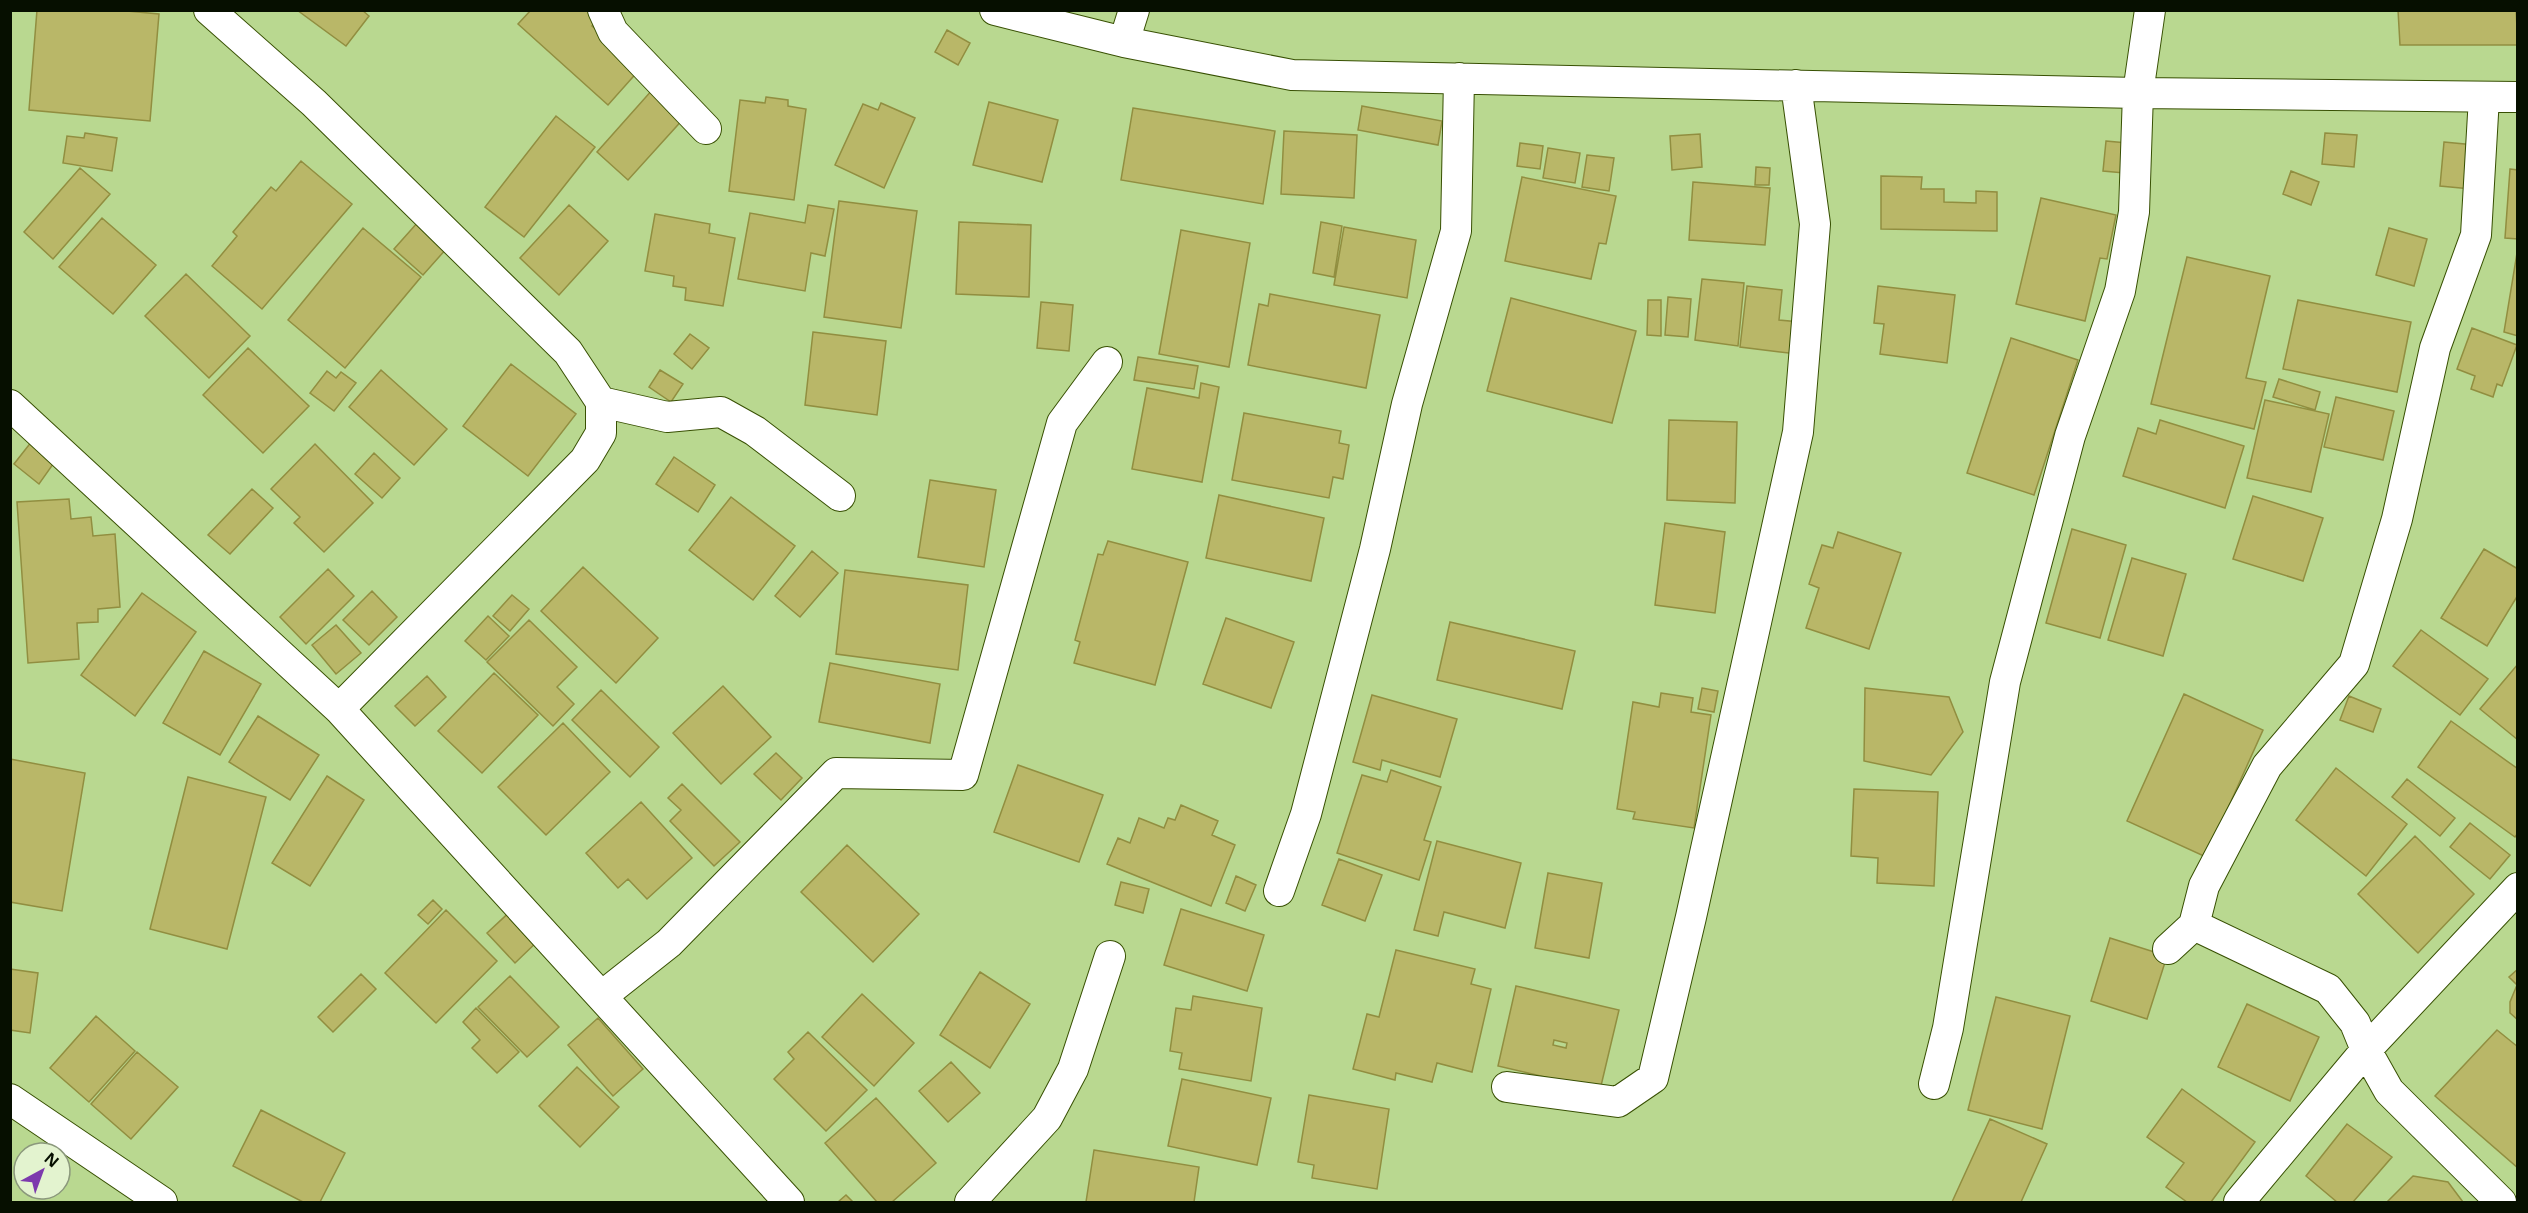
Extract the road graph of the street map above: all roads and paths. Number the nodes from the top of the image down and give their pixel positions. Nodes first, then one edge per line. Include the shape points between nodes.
1 (209, 10) edge
2 (603, 10) edge
3 (994, 10) edge
4 (1134, 10) edge
5 (2150, 10) edge
6 (1124, 42) junction
7 (1459, 78) junction
8 (1797, 85) junction
9 (2138, 93) junction
10 (2484, 97) junction
11 (2517, 98) edge
12 (706, 129) dead end
13 (1107, 362) dead end
14 (601, 402) junction
15 (10, 405) edge
16 (840, 496) dead end
17 (339, 709) junction
18 (2517, 888) edge
19 (1278, 891) dead end
20 (2194, 925) junction
21 (2168, 949) dead end
22 (1110, 957) dead end
23 (602, 996) junction
24 (2366, 1050) junction
25 (1934, 1084) dead end
26 (1507, 1087) dead end
27 (10, 1099) edge
28 (162, 1203) edge
29 (789, 1203) edge
30 (970, 1203) edge
31 (2239, 1203) edge
32 (2501, 1203) edge

1 - 14 street via 314,103 568,352
2 - 12 street via 613,32
3 - 6 street
4 - 6 street
5 - 9 street
6 - 7 street via 1292,75
7 - 8 street
7 - 19 street via 1456,231 1407,404 1376,549 1306,814
8 - 9 street
8 - 26 street via 1815,224 1798,432 1653,1078 1618,1102
9 - 10 street
9 - 25 street via 2134,212 2120,291 2070,436 2005,682 1948,1028
10 - 11 street
10 - 20 street via 2476,235 2435,348 2397,519 2354,664 2267,766 2204,886
13 - 23 street via 1062,423 963,775 836,773 669,943
14 - 16 street via 667,417 721,412 755,431
14 - 17 street via 601,433 585,460
15 - 17 street
17 - 23 street
18 - 24 street
20 - 21 street
20 - 24 street via 2328,989 2355,1023
22 - 30 street via 1072,1070 1047,1118
23 - 29 street
24 - 31 street
24 - 32 street via 2389,1091
27 - 28 street

